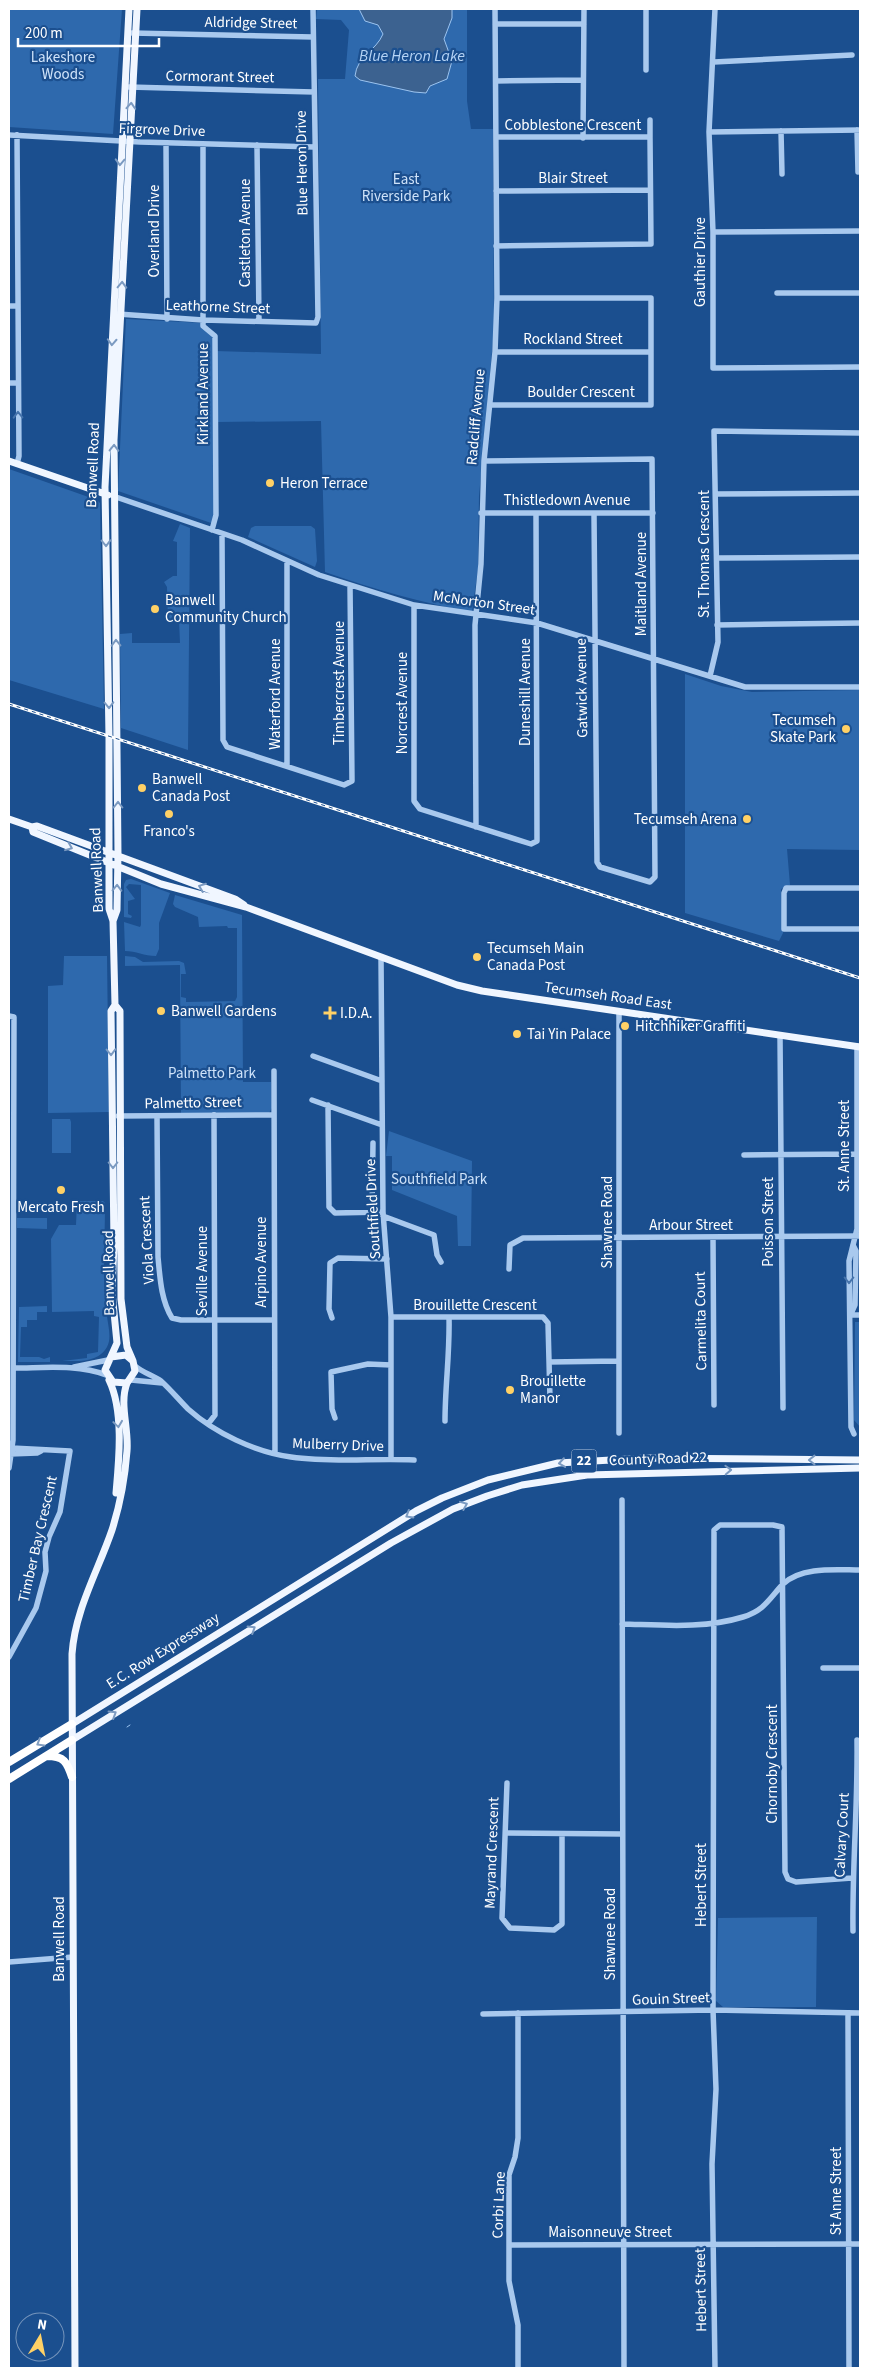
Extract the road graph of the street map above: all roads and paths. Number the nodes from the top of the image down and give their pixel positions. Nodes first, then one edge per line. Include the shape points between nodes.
1 (129, 9) edge
2 (137, 9) edge
3 (314, 9) edge
4 (495, 9) edge
5 (584, 9) edge
6 (646, 9) edge
7 (715, 9) edge
8 (495, 24) junction
9 (584, 24) junction
10 (127, 33) junction
11 (136, 33) junction
12 (313, 37) junction
13 (852, 55) dead end
14 (714, 62) junction
15 (646, 70) dead end
16 (584, 80) junction
17 (496, 81) junction
18 (129, 87) junction
19 (314, 92) junction
20 (650, 120) dead end
21 (859, 130) edge
22 (781, 131) junction
23 (709, 132) junction
24 (9, 135) edge
25 (17, 135) junction
26 (650, 137) junction
27 (496, 138) junction
28 (583, 138) junction
29 (125, 142) junction
30 (166, 143) junction
31 (203, 144) junction
32 (257, 145) junction
33 (314, 147) junction
34 (858, 172) dead end
35 (782, 174) dead end
36 (650, 190) junction
37 (496, 191) junction
38 (9, 221) edge
39 (17, 221) junction
40 (860, 231) edge
41 (713, 232) junction
42 (496, 246) junction
43 (778, 293) dead end
44 (860, 293) edge
45 (497, 298) junction
46 (9, 306) edge
47 (18, 306) junction
48 (118, 314) junction
49 (318, 317) joint
50 (167, 319) junction
51 (203, 320) junction
52 (258, 321) junction
53 (495, 352) junction
54 (651, 352) junction
55 (860, 367) edge
56 (9, 383) edge
57 (18, 383) junction
58 (490, 405) junction
59 (860, 433) edge
60 (9, 461) edge
61 (484, 462) junction
62 (16, 464) junction
63 (105, 494) junction
64 (716, 494) junction
65 (860, 494) edge
66 (113, 496) junction
67 (481, 513) junction
68 (536, 513) junction
69 (594, 513) junction
70 (653, 513) junction
71 (212, 530) junction
72 (222, 534) junction
73 (860, 557) edge
74 (717, 558) junction
75 (287, 561) junction
76 (350, 585) junction
77 (414, 605) junction
78 (477, 615) junction
79 (537, 623) junction
80 (860, 623) edge
81 (717, 625) junction
82 (594, 641) junction
83 (654, 659) junction
84 (710, 676) junction
85 (860, 687) edge
86 (287, 766) junction
87 (9, 819) edge
88 (32, 827) junction
89 (476, 827) junction
90 (110, 851) junction
91 (118, 854) junction
92 (109, 863) junction
93 (118, 868) junction
94 (655, 877) joint
95 (860, 888) edge
96 (246, 907) junction
97 (113, 922) junction
98 (860, 929) edge
99 (381, 957) junction
100 (115, 1005) junction
101 (619, 1012) junction
102 (9, 1016) edge
103 (780, 1035) junction
104 (858, 1047) edge
105 (312, 1056) dead end
106 (274, 1072) dead end
107 (382, 1081) junction
108 (11, 1084) edge
109 (312, 1100) dead end
110 (328, 1106) junction
111 (273, 1115) junction
112 (112, 1116) junction
113 (121, 1116) junction
114 (157, 1116) junction
115 (214, 1116) junction
116 (382, 1125) junction
117 (373, 1143) dead end
118 (857, 1154) junction
119 (744, 1155) dead end
120 (780, 1155) junction
121 (372, 1212) junction
122 (383, 1214) junction
123 (11, 1224) edge
124 (858, 1236) edge
125 (713, 1237) junction
126 (780, 1237) junction
127 (619, 1238) junction
128 (387, 1258) junction
129 (441, 1262) dead end
130 (509, 1269) dead end
131 (850, 1315) junction
132 (860, 1315) edge
133 (391, 1317) junction
134 (449, 1317) junction
135 (332, 1318) dead end
136 (214, 1320) junction
137 (274, 1320) junction
138 (110, 1358) junction
139 (619, 1361) junction
140 (549, 1362) junction
141 (134, 1364) junction
142 (391, 1365) junction
143 (14, 1368) junction
144 (70, 1368) junction
145 (107, 1377) junction
146 (129, 1381) junction
147 (164, 1383) junction
148 (550, 1399) dead end
149 (714, 1405) dead end
150 (783, 1408) dead end
151 (335, 1418) dead end
152 (445, 1421) dead end
153 (208, 1424) junction
154 (619, 1433) dead end
155 (854, 1434) dead end
156 (275, 1453) junction
157 (10, 1454) edge
158 (391, 1459) junction
159 (414, 1460) dead end
160 (860, 1460) edge
161 (9, 1468) edge
162 (860, 1468) edge
163 (622, 1500) dead end
164 (115, 1516) junction
165 (331, 1563) joint
166 (860, 1570) edge
167 (331, 1580) joint
168 (784, 1584) junction
169 (622, 1624) junction
170 (714, 1624) junction
171 (9, 1657) edge
172 (824, 1668) dead end
173 (860, 1668) edge
174 (72, 1724) junction
175 (72, 1740) junction
176 (857, 1740) dead end
177 (45, 1756) junction
178 (9, 1762) edge
179 (859, 1776) edge
180 (72, 1777) junction
181 (9, 1779) edge
182 (507, 1782) dead end
183 (506, 1833) junction
184 (562, 1834) junction
185 (622, 1834) junction
186 (852, 1878) junction
187 (853, 1931) dead end
188 (72, 1957) junction
189 (9, 1962) edge
190 (713, 2010) junction
191 (622, 2012) junction
192 (860, 2012) edge
193 (518, 2013) junction
194 (848, 2013) junction
195 (483, 2014) dead end
196 (623, 2244) junction
197 (713, 2244) junction
198 (849, 2244) junction
199 (860, 2244) edge
200 (510, 2245) junction
201 (75, 2368) edge
202 (518, 2368) edge
203 (624, 2368) edge
204 (715, 2368) edge
205 (849, 2368) edge

1 - 10 main road, Banwell Road
2 - 11 main road, Banwell Road
3 - 12 street, Blue Heron Drive
4 - 8 street, Radcliff Avenue
5 - 9 street
6 - 15 street
7 - 14 street, Gauthier Drive
8 - 9 street
8 - 17 street, Radcliff Avenue
9 - 16 street
10 - 11 street, Aldridge Street
10 - 18 main road, Banwell Road
11 - 12 street, Aldridge Street
11 - 18 main road, Banwell Road
12 - 19 street, Blue Heron Drive
13 - 14 street
14 - 23 street, Gauthier Drive
16 - 17 street
16 - 28 street
17 - 27 street, Radcliff Avenue
18 - 19 street, Cormorant Street
18 - 29 main road, Banwell Road
19 - 33 street, Blue Heron Drive
20 - 26 street, Cobblestone Crescent
21 - 22 street
21 - 34 street
22 - 23 street
22 - 35 street
23 - 41 street, Gauthier Drive
24 - 25 street, Firgrove Drive
25 - 29 street, Firgrove Drive
25 - 39 street
26 - 28 street, Cobblestone Crescent
26 - 36 street, Cobblestone Crescent
27 - 28 street, Cobblestone Crescent
27 - 37 street, Radcliff Avenue
29 - 30 street, Firgrove Drive
29 - 48 main road, Banwell Road
30 - 31 street, Firgrove Drive
30 - 50 street, Overland Drive
31 - 32 street, Firgrove Drive
31 - 51 street, Kirkland Avenue
32 - 33 street, Firgrove Drive
32 - 52 street, Castleton Avenue
33 - 49 street, Blue Heron Drive
36 - 37 street, Blair Street
36 - 42 street, Cobblestone Crescent via 651,244
37 - 42 street, Radcliff Avenue
38 - 39 street
39 - 47 street
40 - 41 street
41 - 55 street, Gauthier Drive via 713,368
42 - 45 street, Radcliff Avenue
43 - 44 street
45 - 53 street, Radcliff Avenue
45 - 54 street, Boulder Crescent via 651,298
46 - 47 street
47 - 57 street
48 - 50 street, Leathorne Street
48 -> 63 main road, Banwell Road
66 -> 48 main road, Banwell Road
49 - 52 street, Leathorne Street via 316,323
50 - 51 street, Leathorne Street
51 - 52 street, Leathorne Street
51 - 71 street, Kirkland Avenue via 203,326 215,336 216,515
53 - 54 street, Rockland Street
53 - 58 street, Radcliff Avenue
54 - 58 street, Boulder Crescent via 652,404
56 - 57 street
62 -> 57 street via 19,456
58 - 61 street, Radcliff Avenue
59 - 64 street, St. Thomas Crescent via 714,431
60 - 62 main road
61 - 67 street, Radcliff Avenue
61 - 70 street, Maitland Avenue via 652,459
62 - 63 main road
63 - 66 main road
63 -> 90 main road, Banwell Road
64 - 65 street
64 - 74 street, St. Thomas Crescent
66 - 71 street, McNorton Street
91 -> 66 main road, Banwell Road
67 - 68 street, Thistledown Avenue
67 - 78 street, Radcliff Avenue
68 - 69 street, Thistledown Avenue
68 - 79 street, Duneshill Avenue
69 - 70 street, Thistledown Avenue
69 - 82 street, Gatwick Avenue
70 - 83 street, Maitland Avenue
71 - 72 street, McNorton Street
72 - 75 street, McNorton Street
72 - 86 street via 223,740 227,746
73 - 74 street
74 - 81 street, St. Thomas Crescent
75 - 76 street, McNorton Street
75 - 86 street, Waterford Avenue
76 - 77 street, McNorton Street
76 - 86 street, Timbercrest Avenue via 352,781 344,785
77 - 78 street, McNorton Street
77 - 89 street, Norcrest Avenue via 414,801 420,809
78 - 79 street, McNorton Street
78 - 89 street, Radcliff Avenue
79 - 82 street, McNorton Street
79 - 89 street, Duneshill Avenue via 537,841 531,844
80 - 81 street
81 - 84 street, St. Thomas Crescent via 718,642
82 - 83 street, McNorton Street
82 - 94 street, Gatwick Avenue via 597,862 600,867 650,882
83 - 84 street, McNorton Street
83 - 94 street, Maitland Avenue
84 - 85 street, McNorton Street via 756,688
87 - 88 main road, Tecumseh Road East
88 - 90 main road, Tecumseh Road East
88 -> 92 main road, Tecumseh Road East via 34,832
90 - 91 main road, Tecumseh Road East
90 - 92 main road, Banwell Road
91 - 93 main road, Banwell Road
96 -> 91 main road, Tecumseh Road East via 235,899
92 - 93 main road, Tecumseh Road East
92 - 97 main road, Banwell Road via 109,908
93 - 96 main road, Tecumseh Road East via 161,884
97 -> 93 main road, Banwell Road via 117,910
95 - 98 street via 786,888 784,892 784,929
96 - 99 main road, Tecumseh Road East
97 - 100 main road, Banwell Road
99 - 101 main road, Tecumseh Road East via 482,991
99 - 107 street, Southfield Drive
100 -> 112 main road, Banwell Road via 111,1011
100 - 113 main road, Banwell Road via 120,1011
101 - 103 main road, Tecumseh Road East
101 - 127 street, Shawnee Road
102 - 108 street via 14,1016
103 - 104 main road, Tecumseh Road East
103 - 120 street, Poisson Street
104 - 118 street, St. Anne Street
105 - 107 street
106 - 111 street, Arpino Avenue
107 - 116 street, Southfield Drive
108 - 123 street
109 - 110 street
110 - 116 street
110 - 121 street via 329,1207 335,1213
111 - 115 street, Palmetto Street
111 - 137 street, Arpino Avenue
112 - 113 street, Palmetto Street
112 -> 138 main road, Banwell Road via 112,1292 117,1343
113 - 114 street, Palmetto Street
113 - 141 main road, Banwell Road via 121,1299 127,1347
114 - 115 street, Palmetto Street
114 - 136 street, Viola Crescent via 158,1257 167,1309 172,1318
115 - 136 street, Seville Avenue
116 - 122 street, Southfield Drive
117 - 121 street
118 - 120 street
118 - 124 street, St. Anne Street
119 - 120 street
120 - 126 street, Poisson Street
121 - 122 street
122 - 128 street, Southfield Drive
122 - 129 street via 434,1235 436,1255
123 - 143 street
124 - 126 street, Arbour Street
124 - 131 street, St. Anne Street via 849,1262
125 - 126 street, Arbour Street
125 - 127 street, Arbour Street
125 - 149 street, Carmelita Court
126 - 150 street, Poisson Street
127 - 130 street, Arbour Street via 523,1238 510,1245
127 - 139 street, Shawnee Road
128 - 133 street, Southfield Drive
128 - 135 street via 338,1258 330,1263 329,1308
131 - 132 street
131 - 155 street, St. Anne Street via 851,1427
133 - 134 street, Brouillette Crescent
133 - 142 street, Southfield Drive
134 - 140 street, Brouillette Crescent via 543,1318 548,1323
134 - 152 street
136 - 137 street, Viola Crescent
136 - 153 street, Seville Avenue via 215,1414
137 - 156 street, Arpino Avenue
138 - 141 main road via 126,1355
138 - 144 street via 100,1364
138 - 145 main road via 105,1370
139 - 140 street
139 - 154 street, Shawnee Road
140 - 148 street, Brouillette Crescent
141 - 146 main road via 134,1376
141 - 147 street, Mulberry Drive
142 - 151 street via 368,1364 331,1372
142 - 158 street, Southfield Drive
143 - 144 street
143 - 157 street
144 - 145 street via 95,1371
145 - 146 main road via 117,1384
145 -> 164 main road, Banwell Road via 113,1391 120,1438
146 - 147 street
146 - 164 main road, Banwell Road via 123,1398 127,1447
147 - 153 street, Mulberry Drive via 189,1410
153 - 156 street, Mulberry Drive via 239,1441
156 - 158 street, Mulberry Drive via 330,1460
157 - 161 street
157 - 171 street, Timber Bay Crescent via 36,1448 41,1451 70,1451 60,1512 45,1552 46,1571 36,1608
158 - 159 street, Mulberry Drive
160 -> 165 main road, County Road 22 / 22 via 605,1459 534,1468 488,1480 442,1498
167 -> 162 main road, County Road 22 / 22 via 453,1509 522,1485 587,1475
163 - 169 street, Shawnee Road
164 - 174 main road, Banwell Road via 74,1634
165 - 174 main road, E.C. Row Expressway
166 - 168 street via 819,1571 796,1576
175 -> 167 main road, E.C. Row Expressway
168 - 170 street via 771,1601 758,1610
168 - 170 street, Hebert Street via 782,1527 720,1525 714,1530
168 - 186 street, Chornoby Crescent via 785,1872 788,1879 796,1882
169 - 170 street
169 - 185 street, Shawnee Road
170 - 190 street, Hebert Street
172 - 173 street
174 - 175 main road, Banwell Road
174 -> 178 highway, E.C. Row Expressway
175 - 177 highway, E.C. Row Expressway
175 - 180 main road, Banwell Road
176 - 179 street, Calvary Court
177 - 180 highway via 63,1758
177 - 181 highway, E.C. Row Expressway
179 - 186 street, Calvary Court
180 - 188 main road, Banwell Road
182 - 183 street, Mayrand Crescent
183 - 184 street
183 - 184 street, Mayrand Crescent via 502,1918 510,1928 554,1930 562,1924
184 - 185 street
185 - 191 street, Shawnee Road
186 - 187 street, Calvary Court
188 - 189 street
188 - 201 main road, Banwell Road
190 - 191 street, Gouin Street
190 - 194 street, Gouin Street
190 - 197 street, Hebert Street via 716,2089 712,2164
191 - 193 street, Gouin Street
191 - 196 street, Shawnee Road
192 - 194 street, Gouin Street
193 - 195 street, Gouin Street
193 - 200 street, Corbi Lane via 518,2138 516,2157 509,2175
194 - 198 street, St Anne Street
196 - 197 street, Maisonneuve Street
196 - 200 street, Maisonneuve Street
196 - 203 street, Shawnee Road
197 - 198 street, Maisonneuve Street
197 - 204 street, Hebert Street
198 - 199 street, Maisonneuve Street
198 - 205 street, St Anne Street
200 - 202 street, Corbi Lane via 509,2281 518,2326

